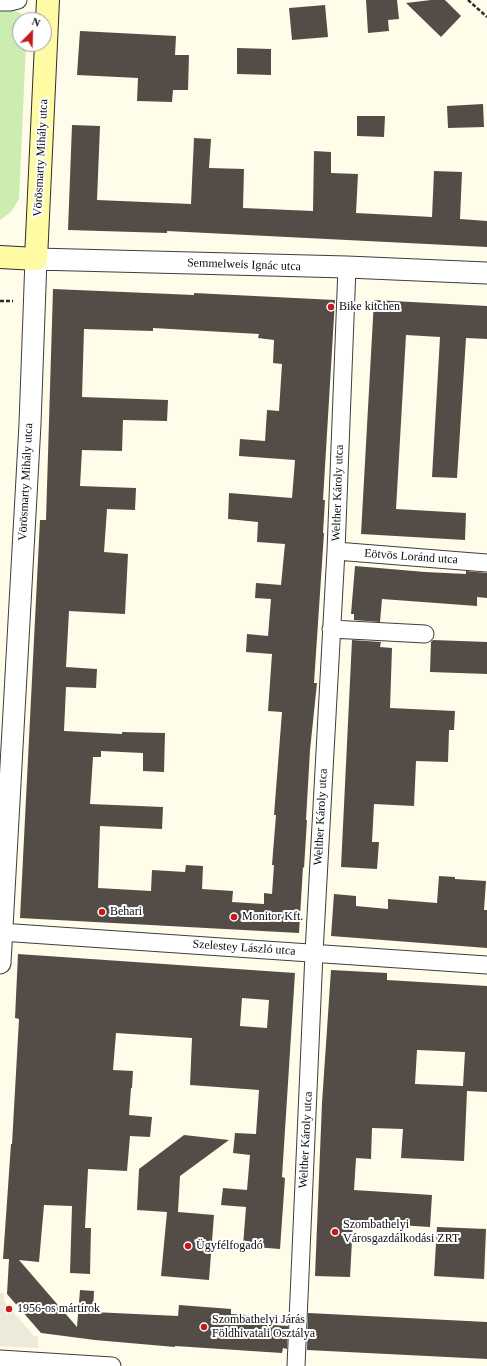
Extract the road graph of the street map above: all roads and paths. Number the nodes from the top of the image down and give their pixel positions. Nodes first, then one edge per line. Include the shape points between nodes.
1 (18, 0) edge
2 (48, 0) edge
3 (468, 0) edge
4 (0, 2) edge
5 (487, 17) edge
6 (0, 257) edge
7 (36, 259) junction
8 (347, 267) junction
9 (487, 273) edge
10 (0, 301) edge
11 (13, 301) dead end
12 (336, 551) junction
13 (487, 563) edge
14 (331, 629) junction
15 (425, 634) dead end
16 (1, 932) edge
17 (314, 953) junction
18 (0, 963) edge
19 (487, 965) edge
20 (0, 1359) edge
21 (112, 1366) edge
22 (296, 1366) edge

1 - 4 street
2 - 7 main road, Vörösmarty Mihály utca
3 - 5 path
6 - 7 main road, Semmelweis Ignác utca
7 - 8 street, Semmelweis Ignác utca
7 - 16 street, Vörösmarty Mihály utca
8 - 9 street, Semmelweis Ignác utca
8 - 12 street, Welther Károly utca
10 - 11 path
12 - 13 street, Eötvös Loránd utca
12 - 14 street, Welther Károly utca
14 - 15 street
14 - 17 street, Welther Károly utca
16 - 17 street, Szelestey László utca
16 - 18 street, Vörösmarty Mihály utca
17 - 19 street, Szelestey László utca
17 - 22 street, Welther Károly utca
20 - 21 street

